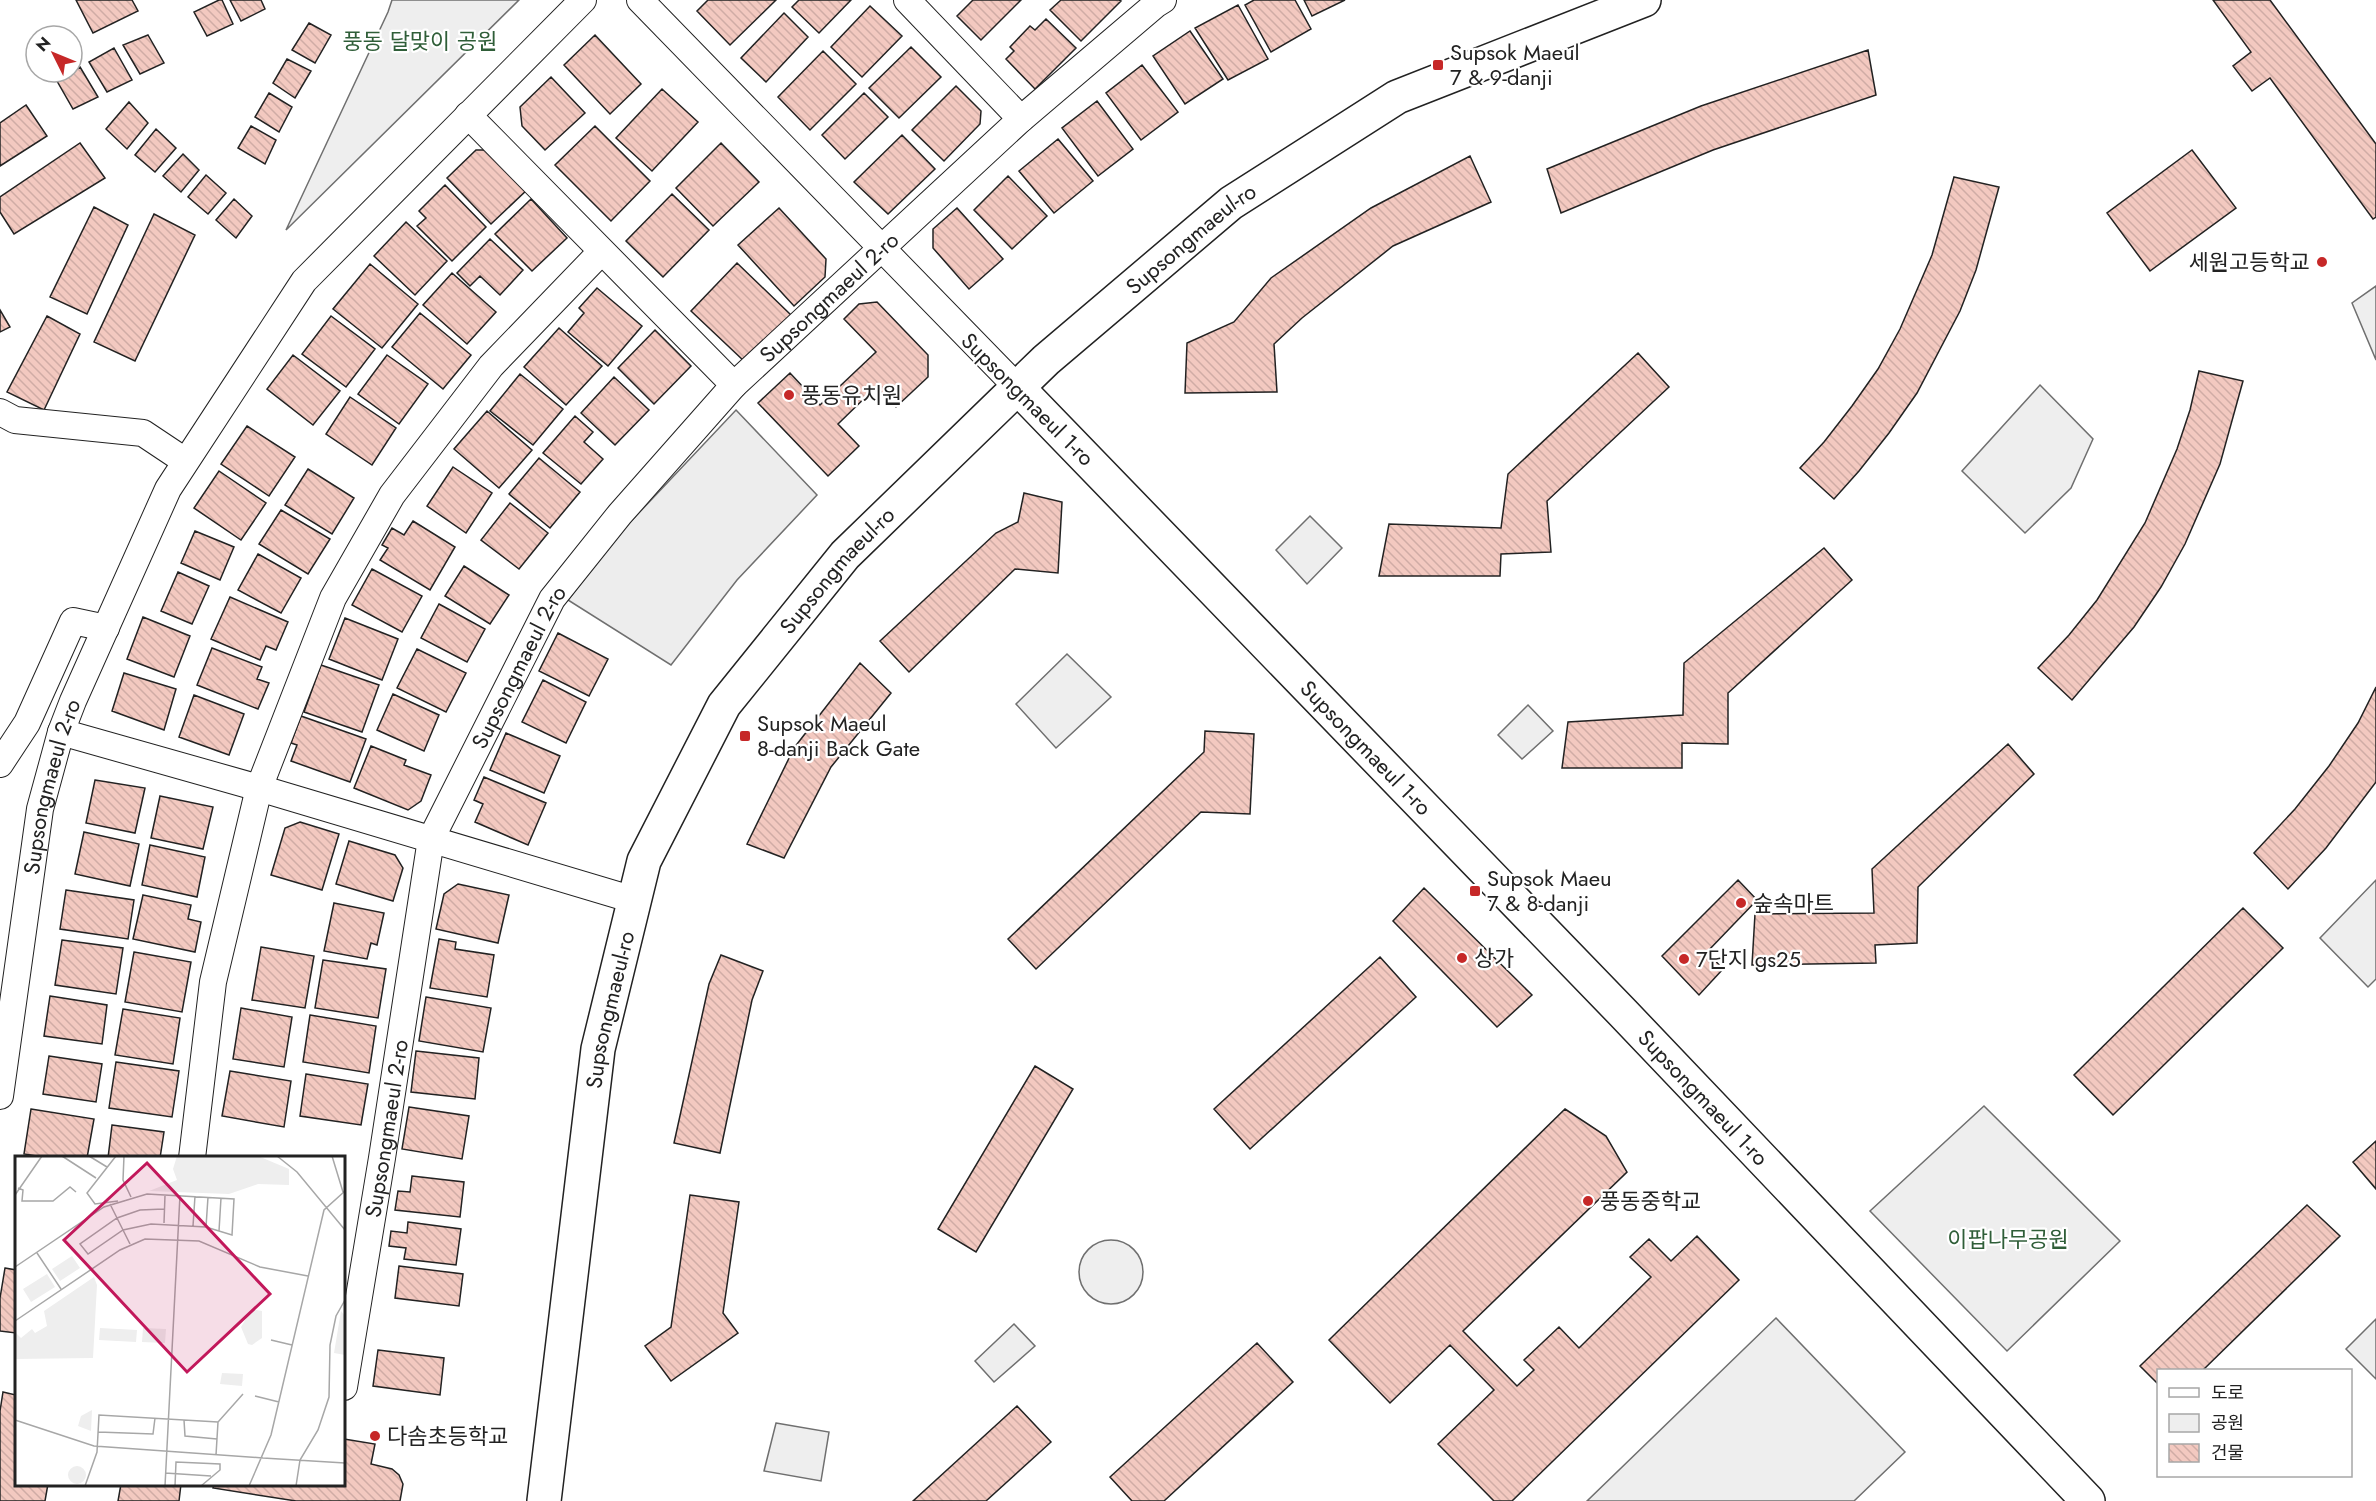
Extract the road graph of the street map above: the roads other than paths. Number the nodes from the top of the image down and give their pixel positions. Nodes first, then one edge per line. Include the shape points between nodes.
1 (583, 0) edge
2 (640, 0) edge
3 (907, 0) edge
4 (1644, 0) edge
5 (1156, 2) edge
6 (468, 115) junction
7 (1021, 119) junction
8 (881, 248) junction
9 (601, 252) junction
10 (734, 385) junction
11 (1017, 387) junction
12 (0, 412) edge
13 (185, 461) junction
14 (106, 628) junction
15 (61, 732) junction
16 (0, 764) edge
17 (259, 788) junction
18 (431, 839) junction
19 (634, 900) junction
20 (0, 1096) edge
21 (192, 1156) edge
22 (345, 1381) edge
23 (544, 1501) edge
24 (2088, 1501) edge

1 - 6 street, Supsongmaeul 2-ro
2 - 8 street, Supsongmaeul 1-ro
3 - 7 street
4 - 11 main road, Supsongmaeul-ro via 1397,97 1231,203
5 - 7 street, Supsongmaeul 2-ro
6 - 9 street
6 - 13 street, Supsongmaeul 2-ro via 304,281
7 - 8 street, Supsongmaeul 2-ro
8 - 10 street, Supsongmaeul 2-ro
8 - 11 street, Supsongmaeul 1-ro
9 - 10 street
9 - 17 street via 491,366 392,495 333,598
10 - 18 street, Supsongmaeul 2-ro via 620,514 552,599
11 - 19 main road, Supsongmaeul-ro via 845,555 724,705 644,861
11 - 24 main road, Supsongmaeul 1-ro
12 - 13 street via 15,420 143,433
13 - 14 street, Supsongmaeul 2-ro via 168,489
14 - 15 street, Supsongmaeul 2-ro
14 - 16 street, Supsongmaeul 2-ro via 73,621 27,723
15 - 17 street
15 - 20 street, Supsongmaeul 2-ro via 40,809
17 - 18 street
17 - 21 street via 213,982
18 - 19 street
18 - 22 street, Supsongmaeul 2-ro
19 - 23 main road, Supsongmaeul-ro via 598,1049

